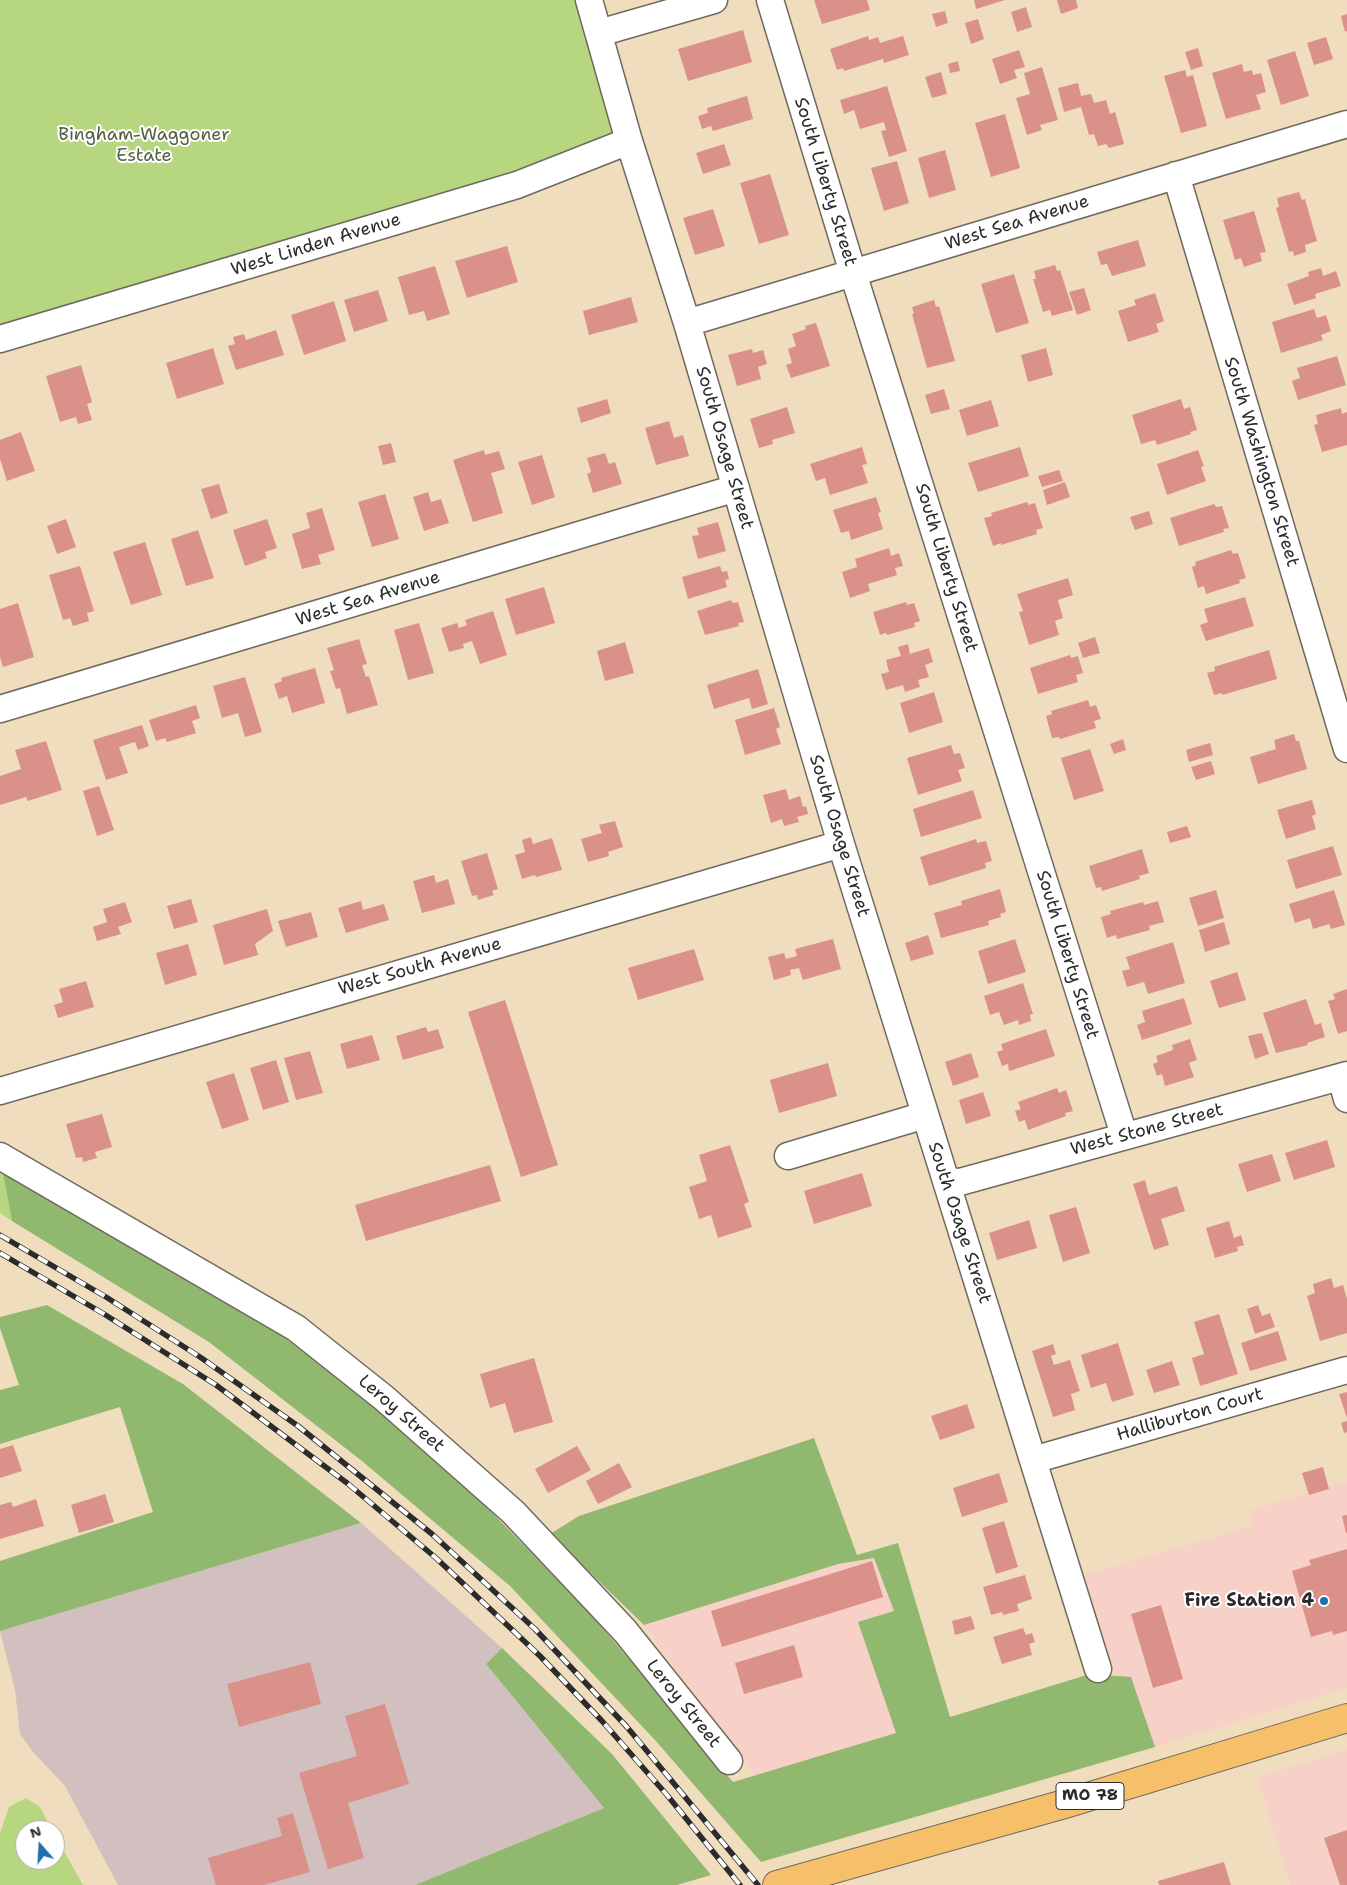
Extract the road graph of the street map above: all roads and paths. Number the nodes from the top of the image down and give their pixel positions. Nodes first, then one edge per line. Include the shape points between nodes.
1 (589, 0) edge
2 (714, 0) edge
3 (770, 0) edge
4 (599, 33) junction
5 (1347, 124) edge
6 (628, 141) junction
7 (1176, 175) junction
8 (853, 273) junction
9 (687, 323) junction
10 (0, 339) edge
11 (736, 488) junction
12 (0, 709) edge
13 (1347, 749) edge
14 (841, 844) junction
15 (1345, 1084) edge
16 (0, 1091) edge
17 (925, 1115) junction
18 (1124, 1135) junction
19 (0, 1156) edge
20 (788, 1156) dead end
21 (946, 1181) junction
22 (1347, 1370) edge
23 (1033, 1460) junction
24 (1098, 1669) dead end
25 (1347, 1718) edge
26 (729, 1761) dead end
27 (777, 1885) edge

1 - 4 street, South Osage Street
2 - 4 street
3 - 8 street, South Liberty Street
4 - 6 street, South Osage Street
5 - 7 street, West Sea Avenue
6 - 9 street, South Osage Street
6 - 10 street, West Linden Avenue via 517,185
7 - 8 street, West Sea Avenue
7 - 13 street, South Washington Street
8 - 9 street, West Sea Avenue
8 - 18 street, South Liberty Street
9 - 11 street, South Osage Street
11 - 12 street, West Sea Avenue
11 - 14 street, South Osage Street
14 - 16 street, West South Avenue
14 - 17 street, South Osage Street
15 - 18 street, West Stone Street
17 - 20 street
17 - 21 street, South Osage Street
18 - 21 street, West Stone Street via 960,1182
19 - 26 street, Leroy Street via 296,1328 384,1398 513,1512 625,1632
21 - 23 street, South Osage Street
22 - 23 street, Halliburton Court
23 - 24 street, South Osage Street
25 - 27 main road, MO 78 via 1068,1803

